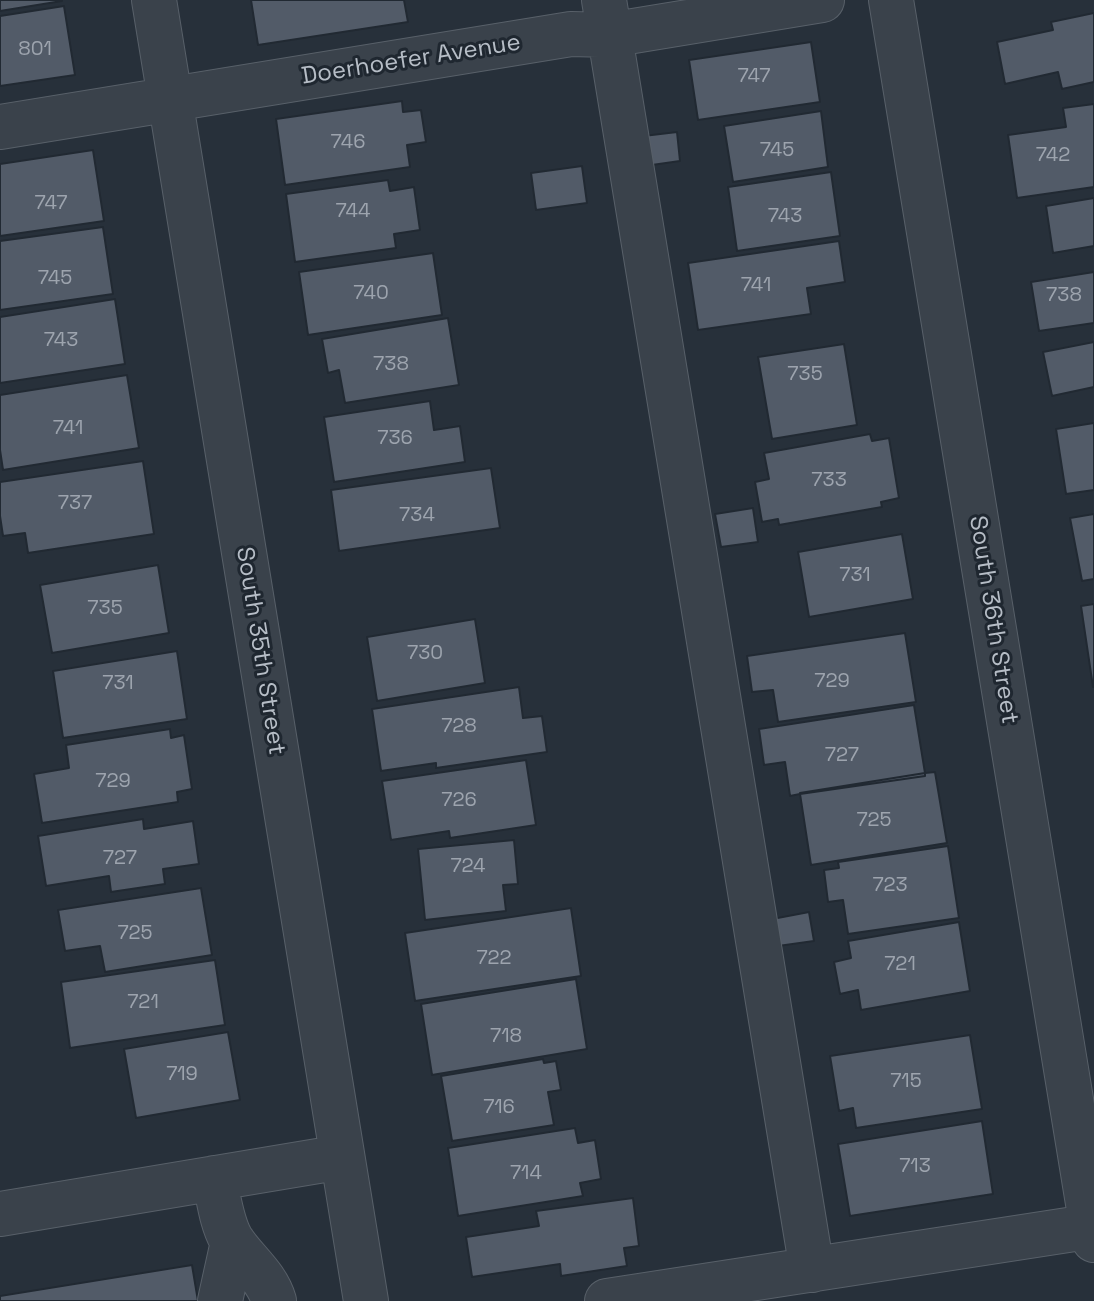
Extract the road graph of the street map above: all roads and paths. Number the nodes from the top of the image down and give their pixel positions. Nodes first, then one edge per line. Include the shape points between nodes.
1 (154, 0) edge
2 (822, 0) edge
3 (891, 0) edge
4 (606, 18) edge
5 (170, 99) junction
6 (0, 127) edge
7 (342, 1157) junction
8 (214, 1178) junction
9 (0, 1214) edge
10 (1093, 1231) edge
11 (233, 1242) junction
12 (812, 1270) junction
13 (220, 1301) edge
14 (243, 1301) edge
15 (274, 1301) edge
16 (366, 1301) edge
17 (607, 1301) edge

1 - 5 street, South 35th Street
2 - 4 street, Doerhoefer Avenue
3 - 10 street, South 36th Street
4 - 5 street, Doerhoefer Avenue via 571,34
4 - 12 street
5 - 6 street, Doerhoefer Avenue
5 - 7 street, South 35th Street
7 - 8 street
7 - 16 street, South 35th Street
8 - 9 street
8 - 11 street
10 - 12 street
11 - 13 street
11 - 14 street
11 - 15 street
12 - 17 street

